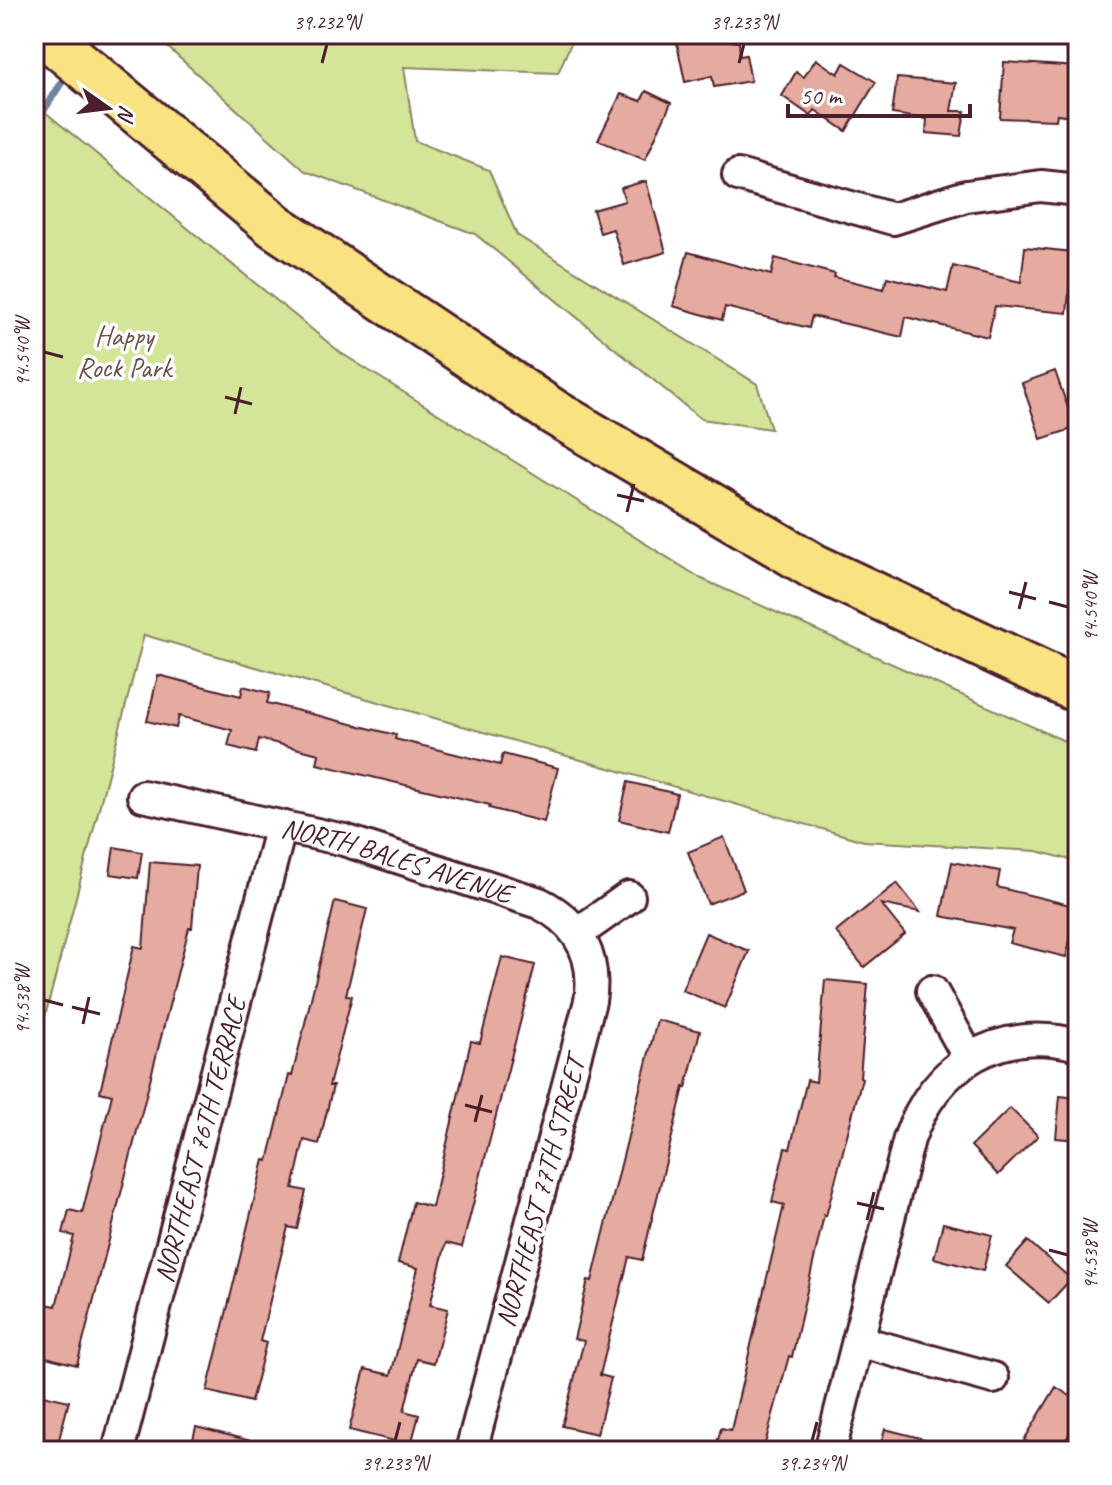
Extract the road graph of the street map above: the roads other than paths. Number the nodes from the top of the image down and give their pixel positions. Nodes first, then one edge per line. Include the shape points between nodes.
1 (44, 34) edge
2 (738, 175) dead end
3 (1078, 190) edge
4 (1078, 690) edge
5 (143, 796) dead end
6 (281, 826) junction
7 (629, 897) dead end
8 (578, 933) junction
9 (932, 991) dead end
10 (1078, 1045) edge
11 (969, 1058) junction
12 (858, 1341) junction
13 (993, 1378) dead end
14 (118, 1451) edge
15 (471, 1451) edge
16 (830, 1451) edge

1 - 4 main road via 275,226 555,413 815,567
2 - 3 street via 893,219 966,196 1041,186
5 - 6 street, NORTH BALES AVENUE
6 - 8 street, NORTH BALES AVENUE via 344,840 539,903
6 - 14 street, NORTHEAST 76TH TERRACE
7 - 8 street
8 - 15 street, NORTHEAST 77TH STREET via 591,967 590,1001
9 - 11 street
10 - 11 street via 1034,1038
11 - 12 street via 931,1093 914,1123
12 - 13 street
12 - 16 street

